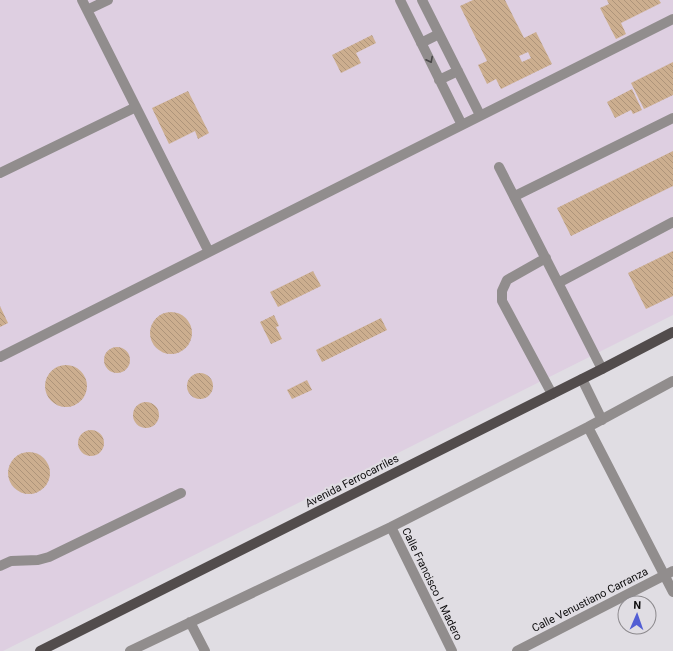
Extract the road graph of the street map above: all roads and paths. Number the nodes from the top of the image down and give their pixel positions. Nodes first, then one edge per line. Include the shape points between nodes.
1 (82, 0) edge
2 (108, 0) edge
3 (400, 0) edge
4 (422, 0) edge
5 (87, 10) junction
6 (673, 19) edge
7 (440, 34) junction
8 (421, 43) junction
9 (458, 71) junction
10 (440, 80) junction
11 (136, 107) junction
12 (480, 115) junction
13 (673, 118) edge
14 (462, 125) junction
15 (499, 167) dead end
16 (0, 174) edge
17 (515, 196) junction
18 (673, 222) edge
19 (209, 252) junction
20 (546, 258) junction
21 (558, 283) junction
22 (673, 332) edge
23 (0, 357) edge
24 (602, 369) junction
25 (582, 379) junction
26 (673, 382) edge
27 (552, 394) junction
28 (602, 420) junction
29 (588, 427) junction
30 (181, 493) dead end
31 (391, 527) junction
32 (0, 566) edge
33 (669, 573) edge
34 (673, 592) edge
35 (190, 622) junction
36 (40, 651) edge
37 (130, 651) edge
38 (205, 651) edge
39 (452, 651) edge
40 (517, 651) edge

1 - 5 street
2 - 5 street
3 - 8 street
4 - 7 street
5 - 11 street
6 - 12 street
7 - 8 street
7 - 9 street
8 -> 10 street
9 - 10 street
9 - 12 street
10 - 14 street
11 - 16 street
11 - 19 street
12 - 14 street
13 - 17 street
14 - 19 street
15 - 17 street
17 - 20 street
18 - 21 street
19 - 23 street
20 - 21 street
20 - 27 street via 508,280 502,291 502,301
21 - 24 street
22 - 24 main road, Avenida Ferrocarriles
24 - 25 main road, Avenida Ferrocarriles
25 - 27 main road, Avenida Ferrocarriles
25 - 28 street
26 - 28 street
27 - 36 main road, Avenida Ferrocarriles
28 - 29 street
29 - 31 street
29 - 33 street
30 - 32 street via 49,557 11,561
31 - 35 street
31 - 39 street, Calle Francisco I. Madero
33 - 34 street
33 - 40 street, Calle Venustiano Carranza
35 - 37 street
35 - 38 street

